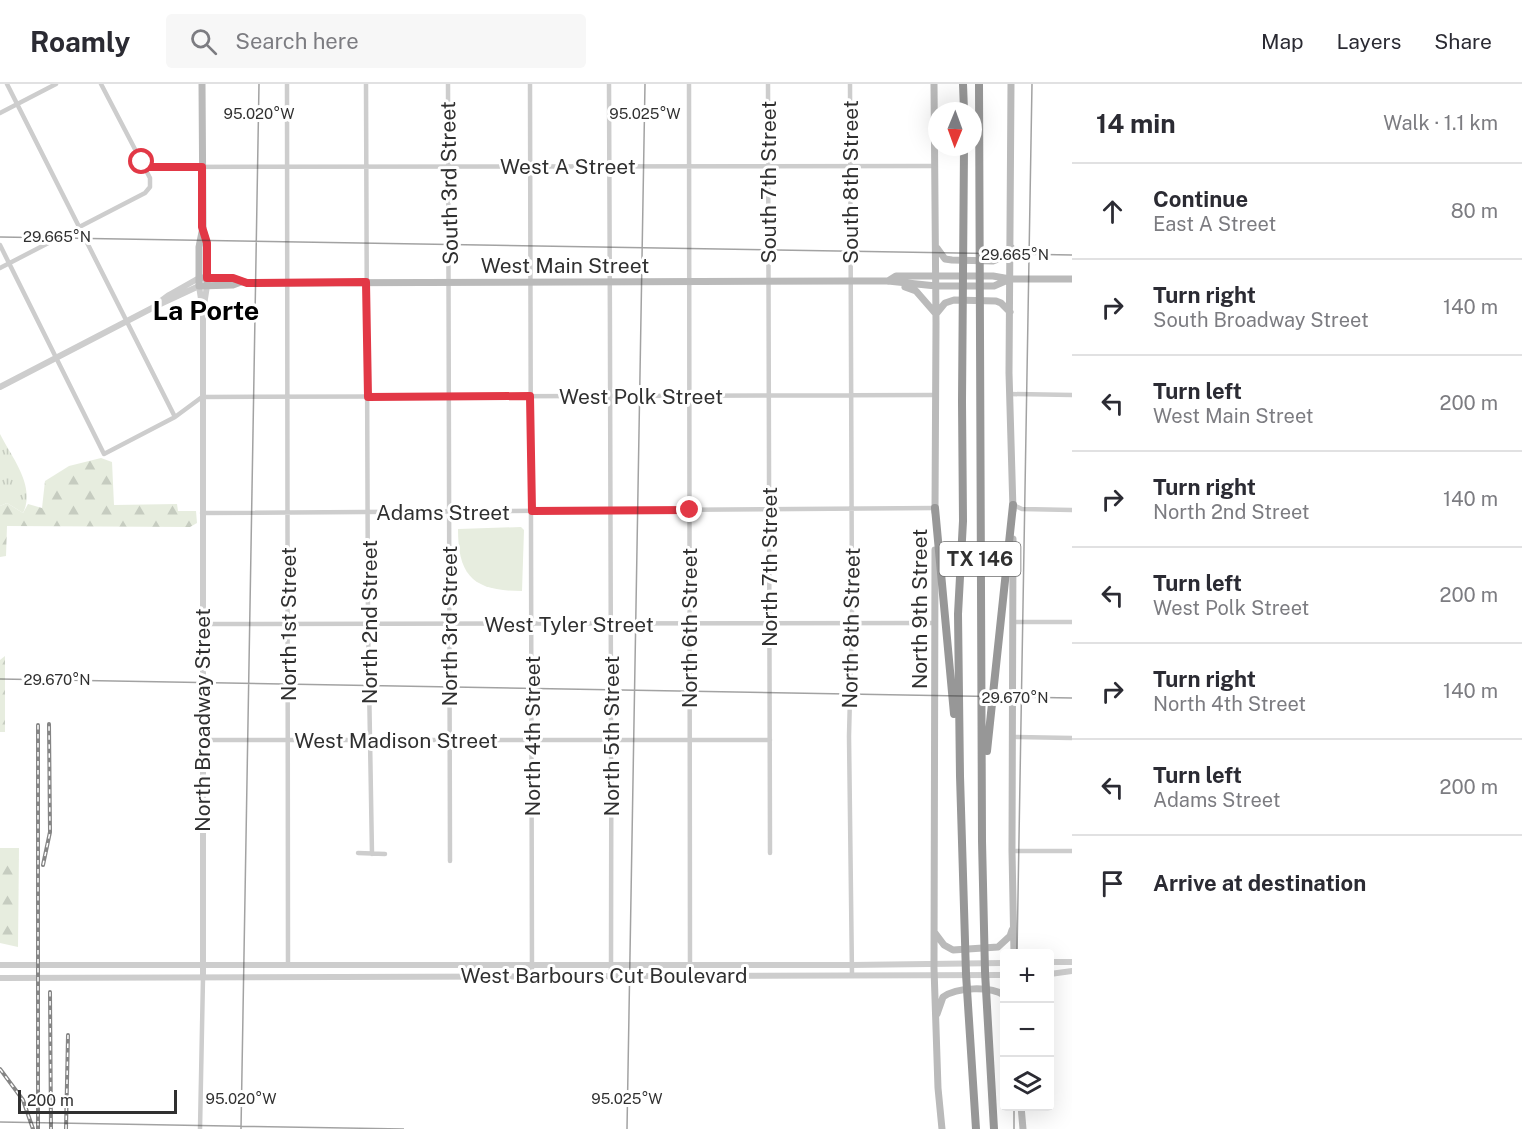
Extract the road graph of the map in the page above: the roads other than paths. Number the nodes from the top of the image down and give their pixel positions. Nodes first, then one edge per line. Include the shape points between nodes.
1 (7, 84) edge
2 (56, 84) edge
3 (101, 84) edge
4 (202, 84) edge
5 (286, 84) edge
6 (366, 84) edge
7 (448, 84) edge
8 (530, 84) edge
9 (609, 84) edge
10 (688, 84) edge
11 (768, 84) edge
12 (850, 84) edge
13 (934, 84) edge
14 (963, 84) edge
15 (979, 84) edge
16 (1011, 84) edge
17 (964, 102) edge
18 (17, 104) junction
19 (0, 113) edge
20 (964, 156) edge
21 (933, 165) junction
22 (529, 166) junction
23 (610, 166) junction
24 (689, 166) junction
25 (768, 166) junction
26 (850, 166) junction
27 (144, 167) junction
28 (202, 167) junction
29 (287, 167) junction
30 (366, 167) junction
31 (448, 167) junction
32 (80, 227) junction
33 (0, 245) edge
34 (935, 246) junction
35 (1011, 247) junction
36 (9, 263) junction
37 (0, 268) edge
38 (936, 276) junction
39 (1010, 279) junction
40 (1072, 279) edge
41 (610, 281) junction
42 (688, 281) junction
43 (769, 281) junction
44 (851, 281) junction
45 (888, 281) junction
46 (203, 282) junction
47 (287, 282) junction
48 (366, 282) junction
49 (449, 282) junction
50 (530, 282) junction
51 (936, 285) junction
52 (1010, 312) junction
53 (936, 315) junction
54 (127, 322) junction
55 (57, 358) junction
56 (0, 387) edge
57 (936, 394) junction
58 (1010, 394) junction
59 (689, 395) junction
60 (769, 395) junction
61 (851, 395) junction
62 (1072, 395) edge
63 (449, 396) junction
64 (530, 396) junction
65 (610, 396) junction
66 (202, 397) junction
67 (288, 397) junction
68 (368, 397) junction
69 (175, 417) junction
70 (1013, 505) junction
71 (936, 508) junction
72 (769, 509) junction
73 (852, 509) junction
74 (610, 510) junction
75 (690, 510) junction
76 (1072, 510) edge
77 (449, 511) junction
78 (532, 511) junction
79 (368, 512) junction
80 (202, 513) junction
81 (288, 513) junction
82 (1012, 622) junction
83 (1072, 622) edge
84 (769, 623) junction
85 (852, 623) junction
86 (935, 623) junction
87 (202, 624) junction
88 (287, 624) junction
89 (368, 624) junction
90 (449, 624) junction
91 (531, 624) junction
92 (610, 624) junction
93 (690, 624) junction
94 (1014, 737) junction
95 (1072, 738) edge
96 (203, 740) junction
97 (288, 740) junction
98 (370, 740) junction
99 (450, 740) junction
100 (612, 740) junction
101 (689, 740) junction
102 (770, 740) junction
103 (532, 741) junction
104 (960, 776) junction
105 (982, 793) junction
106 (1012, 851) junction
107 (1072, 851) edge
108 (770, 853) dead end
109 (358, 854) dead end
110 (372, 854) junction
111 (385, 854) dead end
112 (450, 861) dead end
113 (1014, 924) junction
114 (935, 933) junction
115 (1014, 949) edge
116 (1054, 962) edge
117 (1072, 962) edge
118 (934, 963) junction
119 (1000, 963) edge
120 (396, 964) junction
121 (532, 964) junction
122 (0, 965) edge
123 (65, 965) junction
124 (203, 965) junction
125 (288, 965) junction
126 (448, 965) junction
127 (611, 965) junction
128 (690, 965) junction
129 (852, 965) junction
130 (1072, 971) edge
131 (1054, 973) edge
132 (532, 975) junction
133 (611, 975) junction
134 (690, 975) junction
135 (852, 975) junction
136 (934, 975) junction
137 (1000, 975) edge
138 (396, 976) junction
139 (448, 976) junction
140 (0, 978) edge
141 (65, 978) junction
142 (203, 978) junction
143 (1000, 994) edge
144 (936, 1017) junction
145 (1021, 1111) edge
146 (200, 1129) edge
147 (942, 1129) edge
148 (976, 1129) edge
149 (994, 1129) edge
150 (1023, 1129) edge

1 - 18 street
2 - 18 street
3 - 27 street
4 - 28 main road
5 - 29 street, North 1st Street
6 - 30 street, North 2nd Street
7 - 31 street, South 3rd Street
8 - 22 street, North 4th Street
9 - 23 street, North 5th Street
10 - 24 street, North 6th Street
11 - 25 street, South 7th Street
12 - 26 street, South 8th Street
13 - 21 main road, North 9th Street
14 - 17 highway
15 - 105 highway, TX 146
16 - 35 main road
18 - 19 street
18 - 32 street
20 - 104 highway, TX 146 via 963,521 958,614
21 - 26 street, West A Street
21 - 34 main road, North 9th Street
22 - 23 street, West A Street
22 - 31 street, West A Street
22 - 50 street, North 4th Street
23 - 24 street, West A Street
23 - 41 street, North 5th Street
24 - 25 street, West A Street
24 - 42 street, North 6th Street
25 - 26 street, West A Street
25 - 43 street, South 7th Street
26 - 44 street, South 8th Street
27 - 28 street, West A Street
27 - 32 street via 150,178 145,193
28 - 29 street, West A Street
28 - 46 main road via 202,227 207,243
29 - 30 street, West A Street
29 - 47 street, North 1st Street
30 - 31 street, West A Street
30 - 48 street, North 2nd Street
31 - 49 street, South 3rd Street
32 - 36 street
32 - 54 street
33 - 36 street
34 - 35 main road via 952,260 993,261
34 - 38 main road, North 9th Street
35 - 39 main road
36 - 37 street
36 - 55 street
38 - 39 main road, West Main Street
38 - 45 main road, West Main Street via 896,276
38 - 51 main road, North 9th Street
39 - 40 main road, West Main Street
39 - 51 main road, West Main Street via 994,286
39 - 52 main road
41 - 42 main road, West Main Street
41 - 50 main road, West Main Street
41 - 65 street, North 5th Street
42 - 43 main road, West Main Street
42 - 59 street, North 6th Street
43 - 44 main road, West Main Street
43 - 60 street, North 7th Street
44 - 45 main road, West Main Street
44 - 61 street, North 8th Street
45 - 51 main road, West Main Street
45 - 53 main road via 916,291
46 - 47 main road, West Main Street
46 - 54 street
46 - 66 street, North Broadway Street
47 - 48 main road, West Main Street
47 - 67 street, North 1st Street
48 - 49 main road, West Main Street
48 - 68 street, North 2nd Street
49 - 50 main road, West Main Street
49 - 63 street, North 3rd Street
50 - 64 street, North 4th Street
51 - 53 main road, North 9th Street
52 - 53 main road via 996,301 954,300 945,303
52 - 58 main road
53 - 57 main road, North 9th Street
54 - 55 street
54 - 69 street
55 - 56 street
55 - 69 street via 104,454
57 - 61 street, West Polk Street
57 - 71 main road, North 9th Street
58 - 62 street
58 - 70 main road
59 - 60 street, West Polk Street
59 - 65 street, West Polk Street
59 - 75 street, North 6th Street
60 - 61 street, West Polk Street
60 - 72 street, North 7th Street
61 - 73 street, North 8th Street
63 - 64 street, West Polk Street
63 - 68 street, West Polk Street
63 - 77 street, North 3rd Street
64 - 65 street, West Polk Street
64 - 78 street, North 4th Street
65 - 74 street, North 5th Street
66 - 67 street, West Polk Street
66 - 69 street
66 - 80 street, North Broadway Street
67 - 68 street, West Polk Street
67 - 81 street, North 1st Street
68 - 79 street, North 2nd Street
70 - 76 street via 1022,509
70 - 82 main road
70 - 105 highway
71 - 73 street, Adams Street
71 - 86 main road, North 9th Street
71 - 104 highway
72 - 73 street, Adams Street
72 - 75 street, Adams Street
72 - 84 street, North 7th Street
73 - 85 street, North 8th Street
74 - 75 street, Adams Street
74 - 78 street, Adams Street
74 - 92 street, North 5th Street
75 - 93 street, North 6th Street
77 - 78 street, Adams Street
77 - 79 street, Adams Street
77 - 90 street, North 3rd Street
78 - 91 street, North 4th Street
79 - 81 street, Adams Street
79 - 89 street, North 2nd Street
80 - 81 street, Adams Street
80 - 87 street, North Broadway Street
81 - 88 street, North 1st Street
82 - 83 street
82 - 94 main road
84 - 85 street, West Tyler Street
84 - 93 street, West Tyler Street
84 - 102 street, North 7th Street
85 - 86 street, West Tyler Street
85 - 129 street, North 8th Street
86 - 114 main road, North 9th Street
87 - 88 street, West Tyler Street
87 - 96 street, North Broadway Street
88 - 89 street, West Tyler Street
88 - 97 street, North 1st Street
89 - 90 street, West Tyler Street
89 - 98 street, North 2nd Street
90 - 91 street, West Tyler Street
90 - 99 street, North 3rd Street
91 - 92 street, West Tyler Street
91 - 103 street, North 4th Street
92 - 93 street, West Tyler Street
92 - 100 street, North 5th Street
93 - 101 street, North 6th Street
94 - 95 street
94 - 106 main road
96 - 97 street, West Madison Street
96 - 124 street, North Broadway Street
97 - 98 street, West Madison Street
97 - 125 street, North 1st Street
98 - 99 street, West Madison Street
98 - 110 street, North 2nd Street
99 - 103 street, West Madison Street
99 - 112 street, North 3rd Street
100 - 101 street, West Madison Street
100 - 103 street, West Madison Street
100 - 127 street, North 5th Street
101 - 102 street, West Madison Street
101 - 128 street, North 6th Street
102 - 108 street, North 7th Street
103 - 121 street, North 4th Street
104 - 148 highway, TX 146
105 - 149 highway, TX 146 via 985,972
106 - 107 street
106 - 113 main road
109 - 110 street
110 - 111 street
113 - 114 main road via 1003,945 993,948 953,950
113 - 115 main road
114 - 118 main road, North 9th Street
116 - 117 street
118 - 119 street, West Barbours Cut Boulevard
118 - 129 street, West Barbours Cut Boulevard
118 - 136 main road, North 9th Street
120 - 125 street, West Barbours Cut Boulevard
120 - 126 street, West Barbours Cut Boulevard
120 - 138 street
121 - 126 street, West Barbours Cut Boulevard
121 - 127 street, West Barbours Cut Boulevard
121 - 132 street, North 4th Street
122 - 123 street, West Barbours Cut Boulevard
123 - 124 street, West Barbours Cut Boulevard
123 - 141 street
124 - 125 street, West Barbours Cut Boulevard
124 - 142 street, North Broadway Street
126 - 139 street
127 - 128 street, West Barbours Cut Boulevard
127 - 133 street, North 5th Street
128 - 129 street, West Barbours Cut Boulevard
128 - 134 street, North 6th Street
129 - 135 street, North 8th Street
130 - 131 street
132 - 133 street, West Barbours Cut Boulevard
132 - 139 street, West Barbours Cut Boulevard
133 - 134 street, West Barbours Cut Boulevard
134 - 135 street, West Barbours Cut Boulevard
135 - 136 street, West Barbours Cut Boulevard
136 - 137 street, West Barbours Cut Boulevard
136 - 144 main road, North 9th Street
138 - 139 street, West Barbours Cut Boulevard
138 - 142 street, West Barbours Cut Boulevard
140 - 141 street, West Barbours Cut Boulevard
141 - 142 street, West Barbours Cut Boulevard
142 - 146 street, North Broadway Street
143 - 144 main road via 984,990 948,994
144 - 147 main road, North 9th Street
145 - 150 main road

